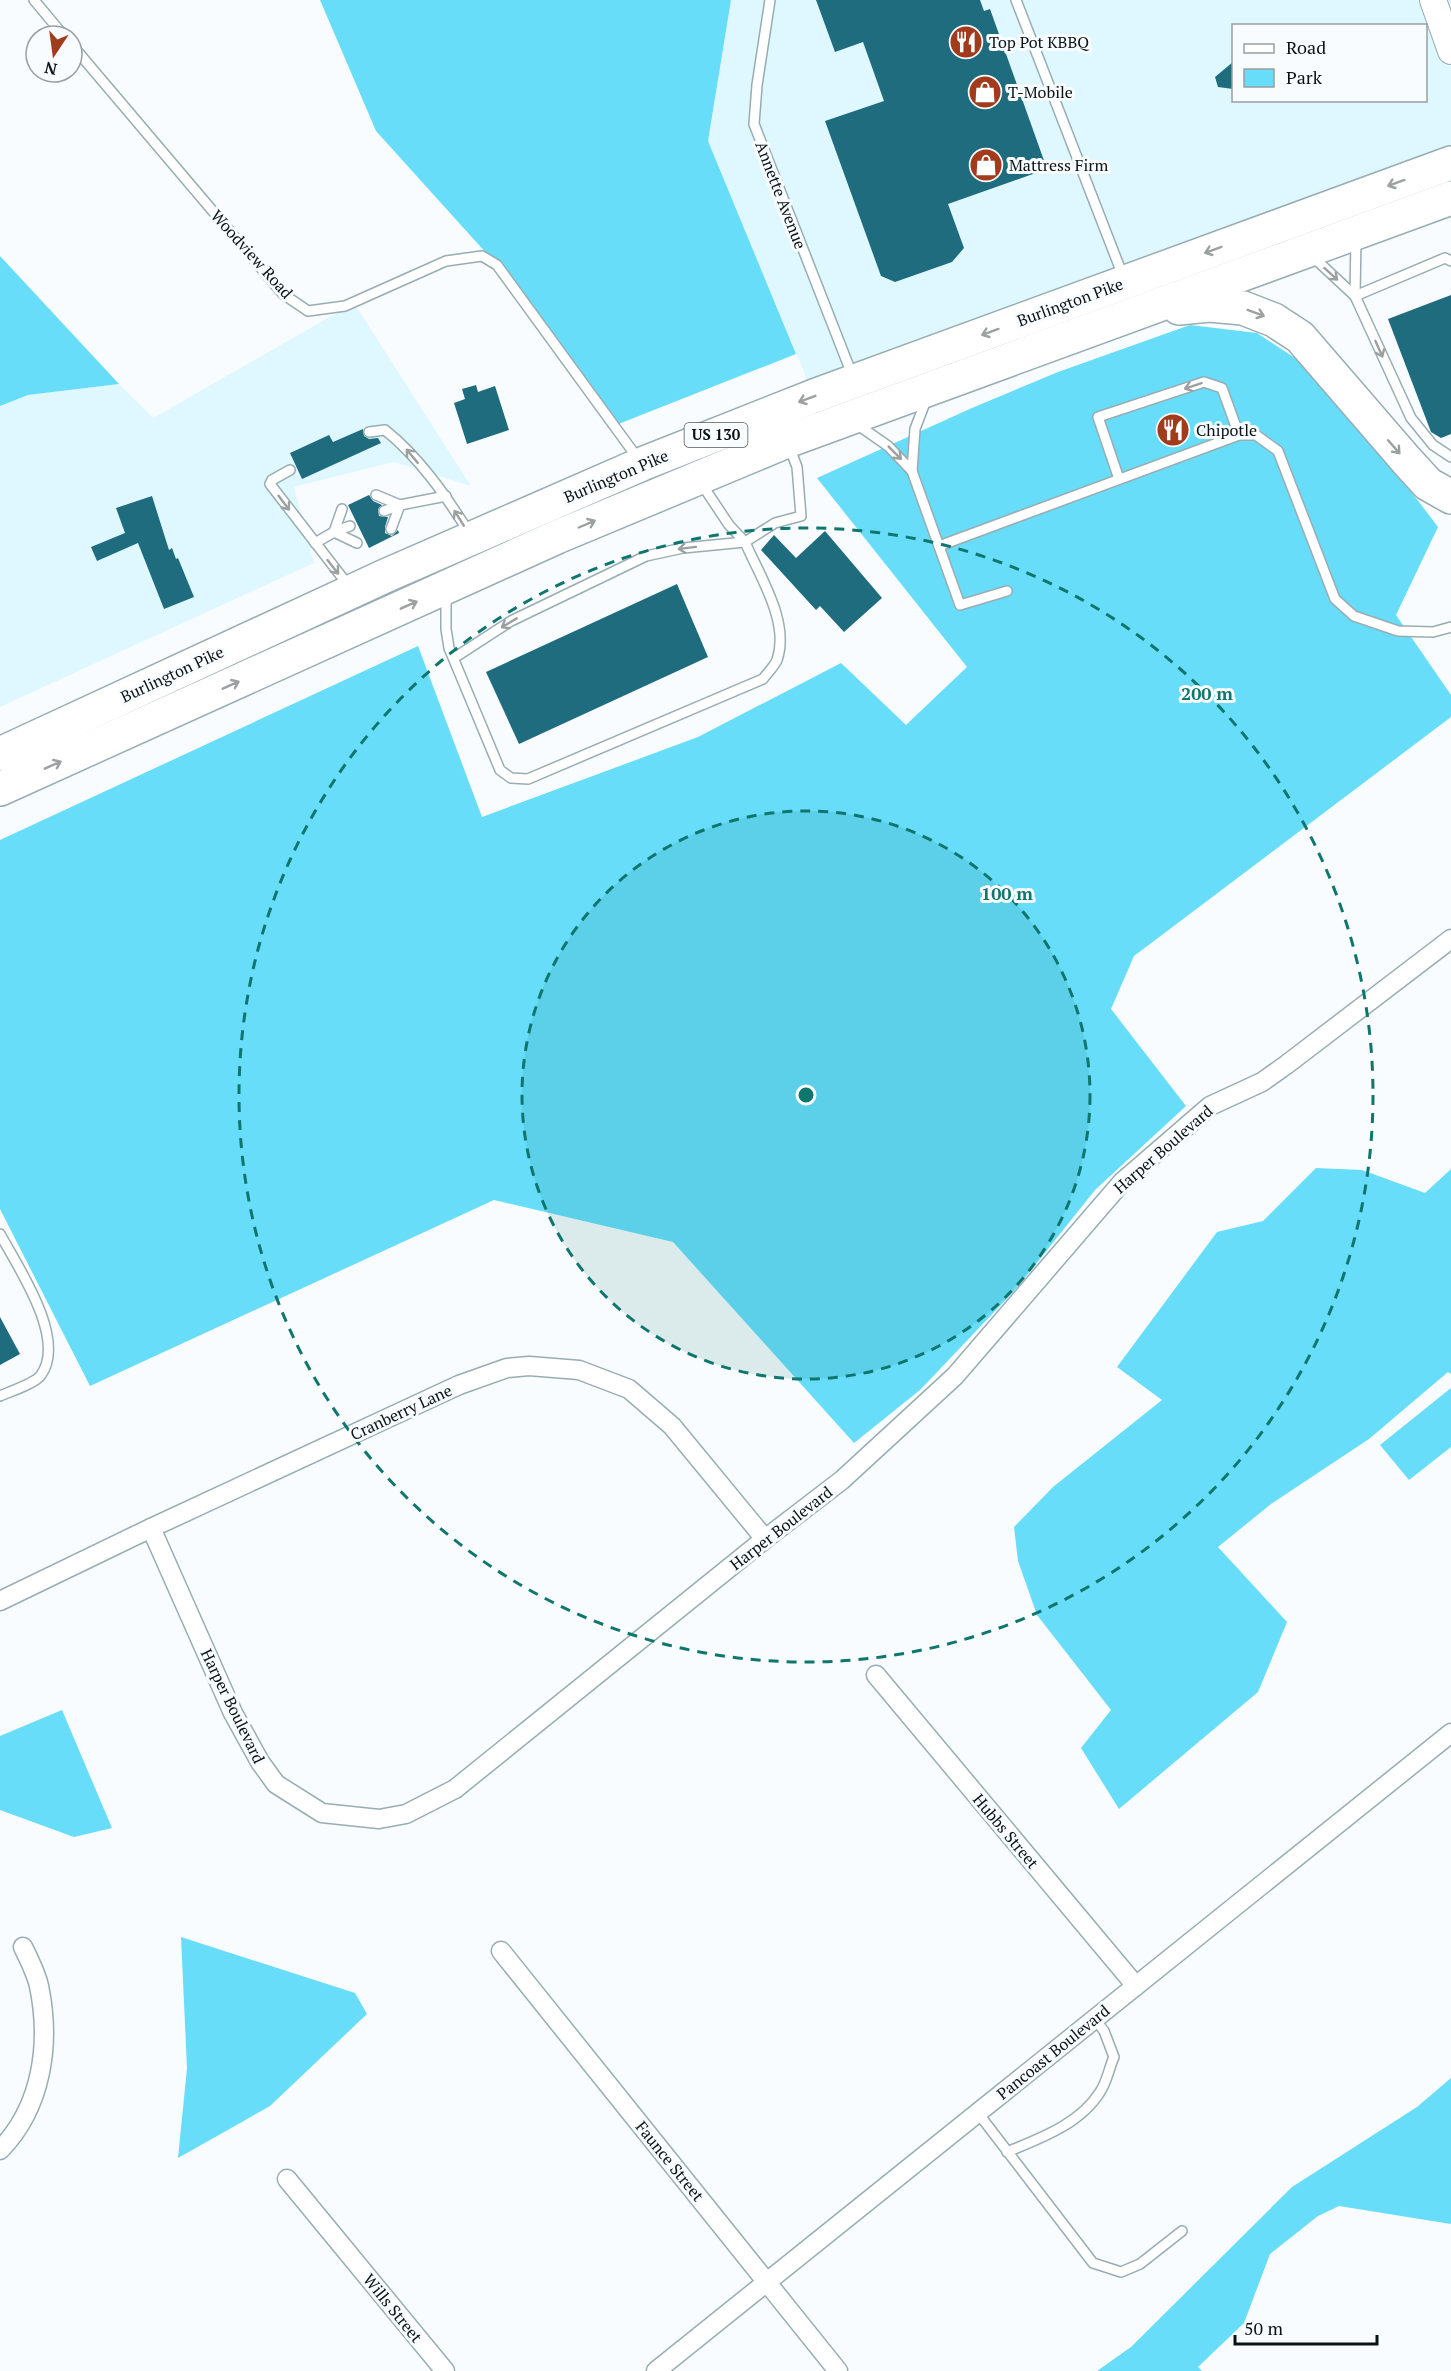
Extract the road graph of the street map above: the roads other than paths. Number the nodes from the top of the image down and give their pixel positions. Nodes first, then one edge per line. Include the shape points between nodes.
1 (34, 0) edge
2 (770, 0) edge
3 (1016, 0) edge
4 (1433, 0) edge
5 (54, 24) edge
6 (1451, 51) edge
7 (84, 59) edge
8 (1451, 163) edge
9 (1451, 198) edge
10 (1356, 233) junction
11 (1307, 252) junction
12 (1451, 261) edge
13 (1125, 281) junction
14 (1355, 296) junction
15 (1136, 313) junction
16 (855, 382) junction
17 (931, 388) junction
18 (848, 419) junction
19 (369, 432) dead end
20 (1239, 435) junction
21 (787, 441) junction
22 (1451, 457) edge
23 (642, 464) junction
24 (290, 470) dead end
25 (912, 471) junction
26 (698, 478) junction
27 (1119, 479) junction
28 (376, 495) dead end
29 (446, 496) junction
30 (1451, 497) edge
31 (400, 504) junction
32 (342, 509) dead end
33 (384, 511) dead end
34 (350, 526) dead end
35 (391, 529) dead end
36 (334, 532) junction
37 (472, 539) junction
38 (745, 542) junction
39 (315, 543) junction
40 (357, 543) dead end
41 (939, 546) junction
42 (446, 588) junction
43 (352, 591) junction
44 (1007, 591) dead end
45 (1451, 627) edge
46 (454, 658) junction
47 (0, 754) edge
48 (0, 789) edge
49 (1451, 939) edge
50 (0, 1234) edge
51 (0, 1396) edge
52 (151, 1528) junction
53 (765, 1539) junction
54 (0, 1601) edge
55 (876, 1675) dead end
56 (1451, 1733) edge
57 (23, 1947) dead end
58 (501, 1951) dead end
59 (1136, 1986) junction
60 (1095, 2019) junction
61 (978, 2113) junction
62 (0, 2150) edge
63 (1007, 2152) junction
64 (287, 2179) dead end
65 (1182, 2231) dead end
66 (767, 2282) junction
67 (445, 2371) edge
68 (656, 2371) edge
69 (838, 2371) edge

1 - 5 lane
2 - 16 lane, Annette Avenue via 754,124
3 - 13 lane
4 - 6 street
7 - 23 lane, Woodview Road via 283,294 308,311 345,306 446,261 482,256 497,265
8 -> 13 highway, Burlington Pike / US 130
9 - 10 highway, Burlington Pike / US 130
10 - 11 highway, Burlington Pike / US 130
10 - 14 lane
11 -> 14 lane
11 - 15 highway, Burlington Pike / US 130
12 - 14 lane via 1445,258
13 -> 16 highway, Burlington Pike / US 130
14 -> 22 lane via 1411,418 1433,445
15 - 17 highway, Burlington Pike / US 130
15 -> 30 highway via 1209,305 1243,308 1274,320 1300,337 1428,483
16 -> 23 highway, Burlington Pike / US 130
17 - 18 highway, Burlington Pike / US 130
17 - 25 lane via 915,429
18 - 21 highway, Burlington Pike / US 130
18 -> 25 lane via 888,446
29 -> 19 lane via 400,442 385,430
20 - 27 lane
20 -> 27 lane via 1222,388 1204,382 1098,417
20 - 45 lane via 1256,435 1278,451 1335,599 1354,616 1398,631 1433,632
21 - 26 highway, Burlington Pike / US 130
21 - 38 lane via 797,467 801,516 775,523
23 - 37 highway, Burlington Pike / US 130
24 -> 39 lane via 270,484
25 - 41 lane
26 - 38 lane
42 -> 26 highway, Burlington Pike / US 130
27 - 41 lane
28 - 31 lane
29 - 31 lane
37 -> 29 lane
31 - 33 lane
31 - 35 lane
32 - 36 lane
34 - 36 lane
36 - 39 lane
36 - 40 lane
37 - 43 highway, Burlington Pike / US 130
38 -> 46 lane via 646,556 512,621
38 - 46 lane via 775,610 781,641 776,663 763,679 528,778 511,778 500,770
39 -> 43 lane
41 - 44 lane via 960,605
42 - 46 lane via 446,629
48 -> 42 highway, Burlington Pike / US 130
43 - 47 highway, Burlington Pike / US 130
49 - 53 street, Harper Boulevard via 1262,1082 1210,1106 1180,1130 1122,1182 955,1376 842,1480
50 - 51 lane via 33,1294 45,1326 49,1358 40,1377
52 - 53 street, Cranberry Lane via 459,1385 507,1368 529,1366 579,1370 629,1389 672,1426
52 - 53 street, Harper Boulevard via 233,1713 276,1784 322,1813 379,1819 406,1814 456,1789
52 - 54 street, Cranberry Lane
55 - 59 street, Hubbs Street
56 - 59 street, Pancoast Boulevard
57 - 62 street via 39,1984 45,2027 41,2073 27,2116
58 - 66 street, Faunce Street
59 - 60 street, Pancoast Boulevard
60 - 61 street, Pancoast Boulevard
60 - 63 lane via 1113,2057 1101,2091 1078,2117
61 - 63 lane
61 - 66 street, Pancoast Boulevard
63 - 65 lane via 1093,2263 1121,2272 1140,2264
64 - 67 street, Wills Street
66 - 68 street, Pancoast Boulevard
66 - 69 street, Faunce Street

